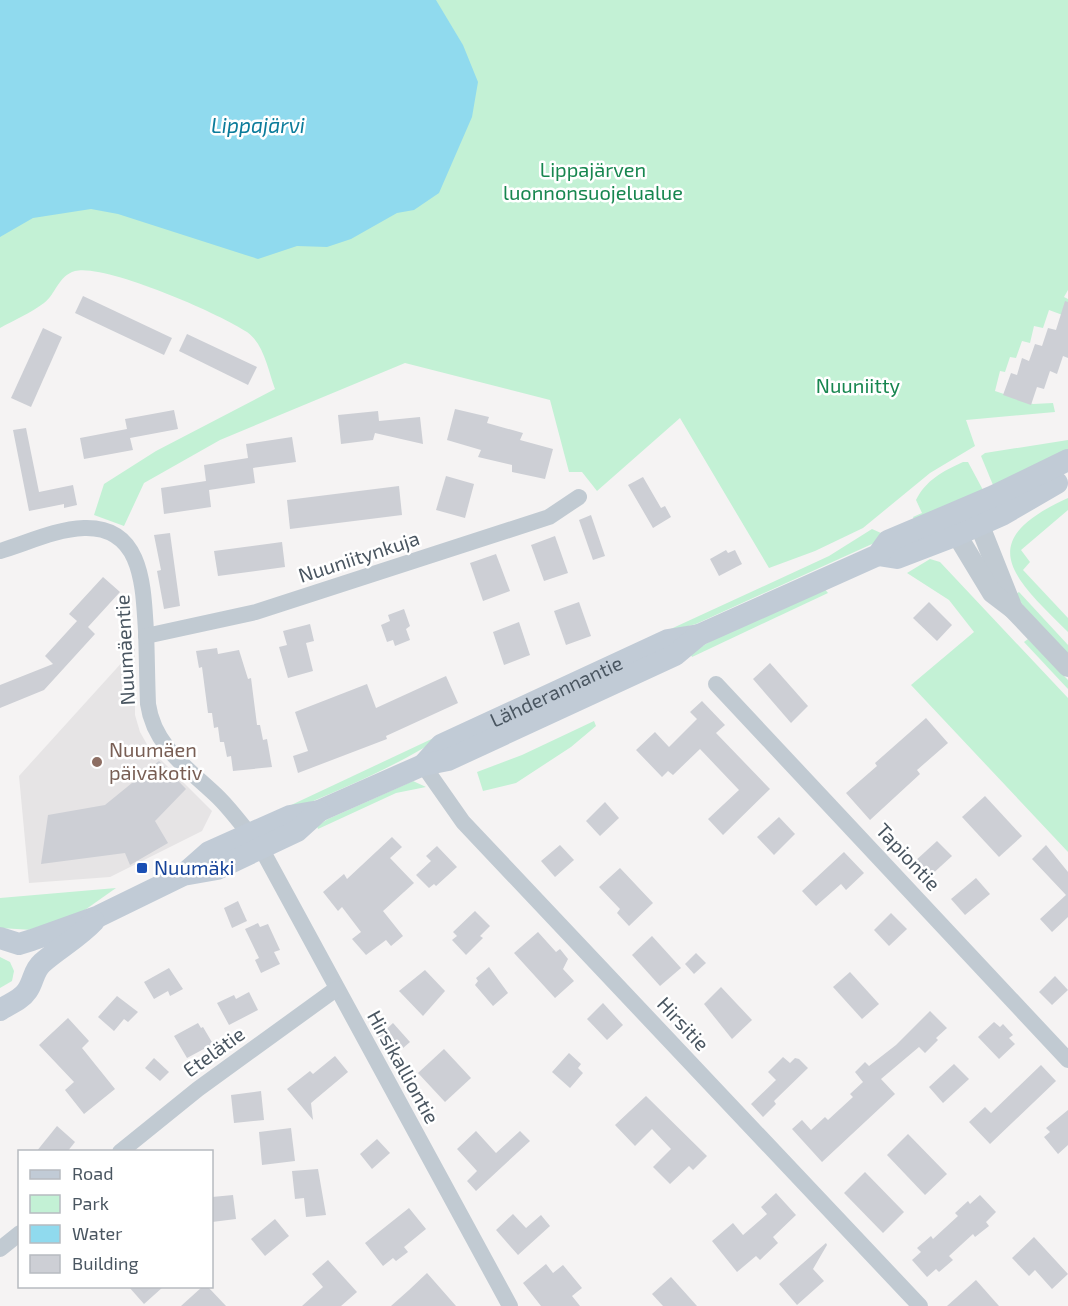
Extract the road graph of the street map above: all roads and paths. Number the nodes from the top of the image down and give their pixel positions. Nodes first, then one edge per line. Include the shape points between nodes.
1 (1068, 460) edge
2 (1068, 477) edge
3 (579, 497) dead end
4 (976, 516) junction
5 (951, 526) junction
6 (0, 551) edge
7 (1013, 609) junction
8 (146, 636) junction
9 (1068, 667) edge
10 (716, 684) dead end
11 (423, 765) junction
12 (255, 841) junction
13 (99, 916) junction
14 (10, 941) edge
15 (33, 972) junction
16 (336, 989) junction
17 (4, 1006) edge
18 (1068, 1060) edge
19 (122, 1150) edge
20 (18, 1235) edge
21 (0, 1249) edge
22 (510, 1306) edge
23 (920, 1306) edge

1 - 4 main road, Lähderannantie
2 - 4 main road, Lähderannantie
3 - 8 street, Nuuniitynkuja via 549,517 256,612
4 - 5 main road, Lähderannantie
4 - 7 street
5 - 7 street via 992,593
5 - 11 main road, Lähderannantie via 897,558 878,555 699,635 668,640 441,745
6 - 8 street, Nuumäentie via 64,531 103,530 127,546 141,573
7 - 9 street
8 - 12 street, Nuumäentie via 150,722 170,752 221,800
10 - 18 street, Tapiontie
11 - 12 main road, Lähderannantie via 319,811 297,831
11 - 23 street, Hirsitie via 463,822
12 - 13 main road, Lähderannantie via 217,869 183,875
12 - 16 street, Hirsikalliontie
13 - 14 main road, Lähderannantie
13 - 15 main road, Lähderannantie
14 - 15 street via 28,953
15 - 17 main road via 27,991
16 - 19 street, Etelätie via 198,1089
16 - 22 street, Hirsikalliontie
20 - 21 street

